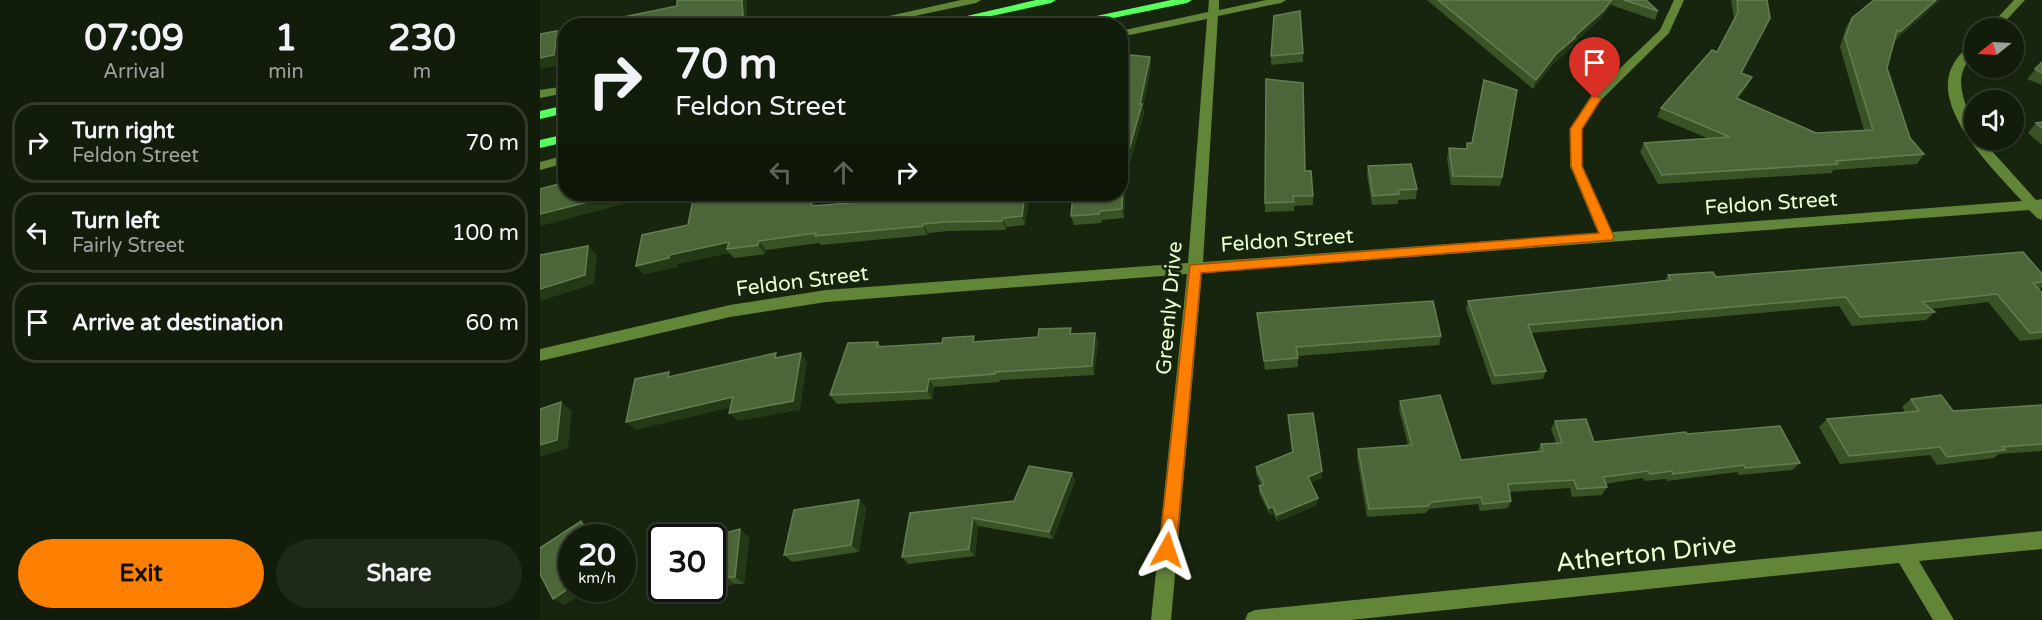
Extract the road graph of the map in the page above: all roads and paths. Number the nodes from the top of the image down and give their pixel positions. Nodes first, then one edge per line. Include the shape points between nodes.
1 (976, 0) edge
2 (1051, 0) edge
3 (1187, 0) edge
4 (1281, 0) edge
5 (1679, 0) edge
6 (2020, 0) edge
7 (1213, 7) edge
8 (888, 18) edge
9 (966, 18) edge
10 (1096, 18) edge
11 (2003, 18) edge
12 (1128, 32) edge
13 (1964, 59) edge
14 (558, 90) edge
15 (540, 94) edge
16 (558, 111) edge
17 (540, 115) edge
18 (1964, 120) edge
19 (558, 140) edge
20 (540, 144) edge
21 (1985, 150) edge
22 (558, 161) edge
23 (540, 166) edge
24 (2037, 204) edge
25 (2042, 215) edge
26 (1607, 237) junction
27 (1195, 268) junction
28 (540, 355) edge
29 (2042, 540) edge
30 (1904, 554) junction
31 (1161, 620) edge
32 (1255, 620) edge
33 (1944, 620) edge

1 - 8 street
2 - 9 main road
3 - 10 main road
4 - 7 street
5 - 26 street via 1665,32 1595,99 1576,129 1576,166
6 - 11 street
7 - 12 street
7 - 27 street, Greenly Drive
13 - 18 street via 1958,65 1954,85
14 - 15 street
16 - 17 main road
19 - 20 main road
21 - 24 street
22 - 23 street
24 - 25 street
24 - 26 street, Feldon Street
26 - 27 street, Feldon Street
27 - 28 street, Feldon Street via 826,296 730,311
27 - 31 street, Greenly Drive
29 - 30 street, Atherton Drive
30 - 32 street, Atherton Drive
30 - 33 street

